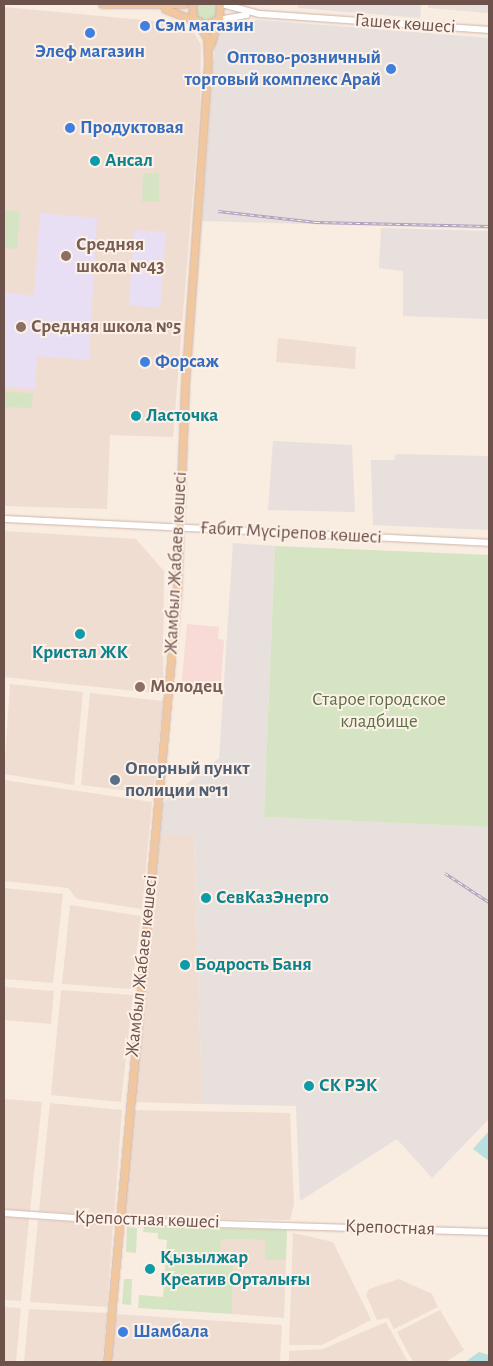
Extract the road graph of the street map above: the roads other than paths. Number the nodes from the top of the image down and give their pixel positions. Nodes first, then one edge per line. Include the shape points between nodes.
1 (102, 4) edge
2 (184, 4) edge
3 (192, 4) edge
4 (221, 4) edge
5 (155, 7) junction
6 (260, 14) junction
7 (218, 20) junction
8 (196, 21) junction
9 (489, 30) edge
10 (208, 61) junction
11 (4, 519) edge
12 (179, 527) junction
13 (489, 543) edge
14 (4, 1213) edge
15 (119, 1221) junction
16 (290, 1224) joint
17 (489, 1232) edge
18 (107, 1362) edge

1 - 5 main road
2 - 5 main road
3 - 8 main road
4 - 6 main road, Гашек көшесі
4 - 7 main road
5 - 8 main road
6 - 7 main road, Гашек көшесі
6 - 9 main road, Гашек көшесі
7 - 8 main road via 208,25
7 - 10 main road
8 - 10 main road via 207,38
10 - 12 main road, Жамбыл Жабаев көшесі
11 - 12 main road, Ғабит Мүсірепов көшесі
12 - 13 main road, Ғабит Мүсірепов көшесі
12 - 15 main road, Жамбыл Жабаев көшесі via 174,634
14 - 15 main road, Крепостная көшесі
15 - 16 main road, Крепостная көшесі
15 - 18 main road, Жамбыл Жабаев көшесі
16 - 17 main road, Крепостная

